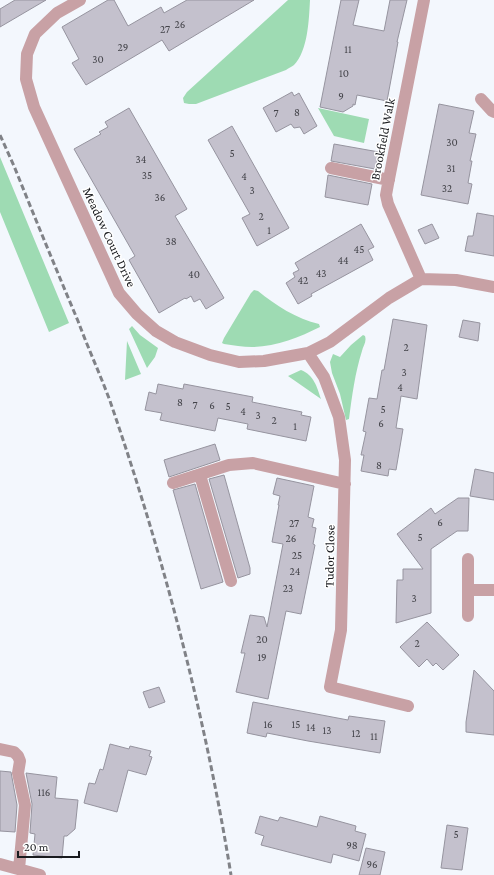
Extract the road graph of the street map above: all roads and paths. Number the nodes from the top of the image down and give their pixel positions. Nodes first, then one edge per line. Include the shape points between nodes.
1 (80, 0) edge
2 (424, 0) edge
3 (481, 99) dead end
4 (494, 112) edge
5 (331, 168) dead end
6 (389, 180) junction
7 (421, 279) junction
8 (494, 286) edge
9 (308, 353) junction
10 (200, 475) junction
11 (173, 483) dead end
12 (345, 484) junction
13 (468, 559) dead end
14 (231, 581) dead end
15 (468, 590) junction
16 (494, 590) edge
17 (468, 616) dead end
18 (408, 706) dead end
19 (0, 749) edge
20 (0, 864) edge
21 (19, 869) junction
22 (40, 875) edge

1 - 9 street, Meadow Court Drive via 57,13 35,34 27,54 26,79 34,107 119,293 136,314 156,331 175,342 210,355 239,362 264,361
2 - 6 street, Brookfield Walk
3 - 4 street
5 - 6 street
6 - 7 street, Brookfield Walk via 386,195 388,204
7 - 8 street via 456,280
7 - 9 street, Meadow Court Drive via 389,298 330,342
9 - 12 street, Tudor Close via 324,377 339,417 345,460
10 - 11 street
10 - 12 street via 229,465 253,463
10 - 14 street
12 - 18 street, Tudor Close via 341,630 330,687
13 - 15 street
15 - 16 street
15 - 17 street
19 - 21 street via 14,752 20,761 18,773 25,805
20 - 21 street
21 - 22 street

